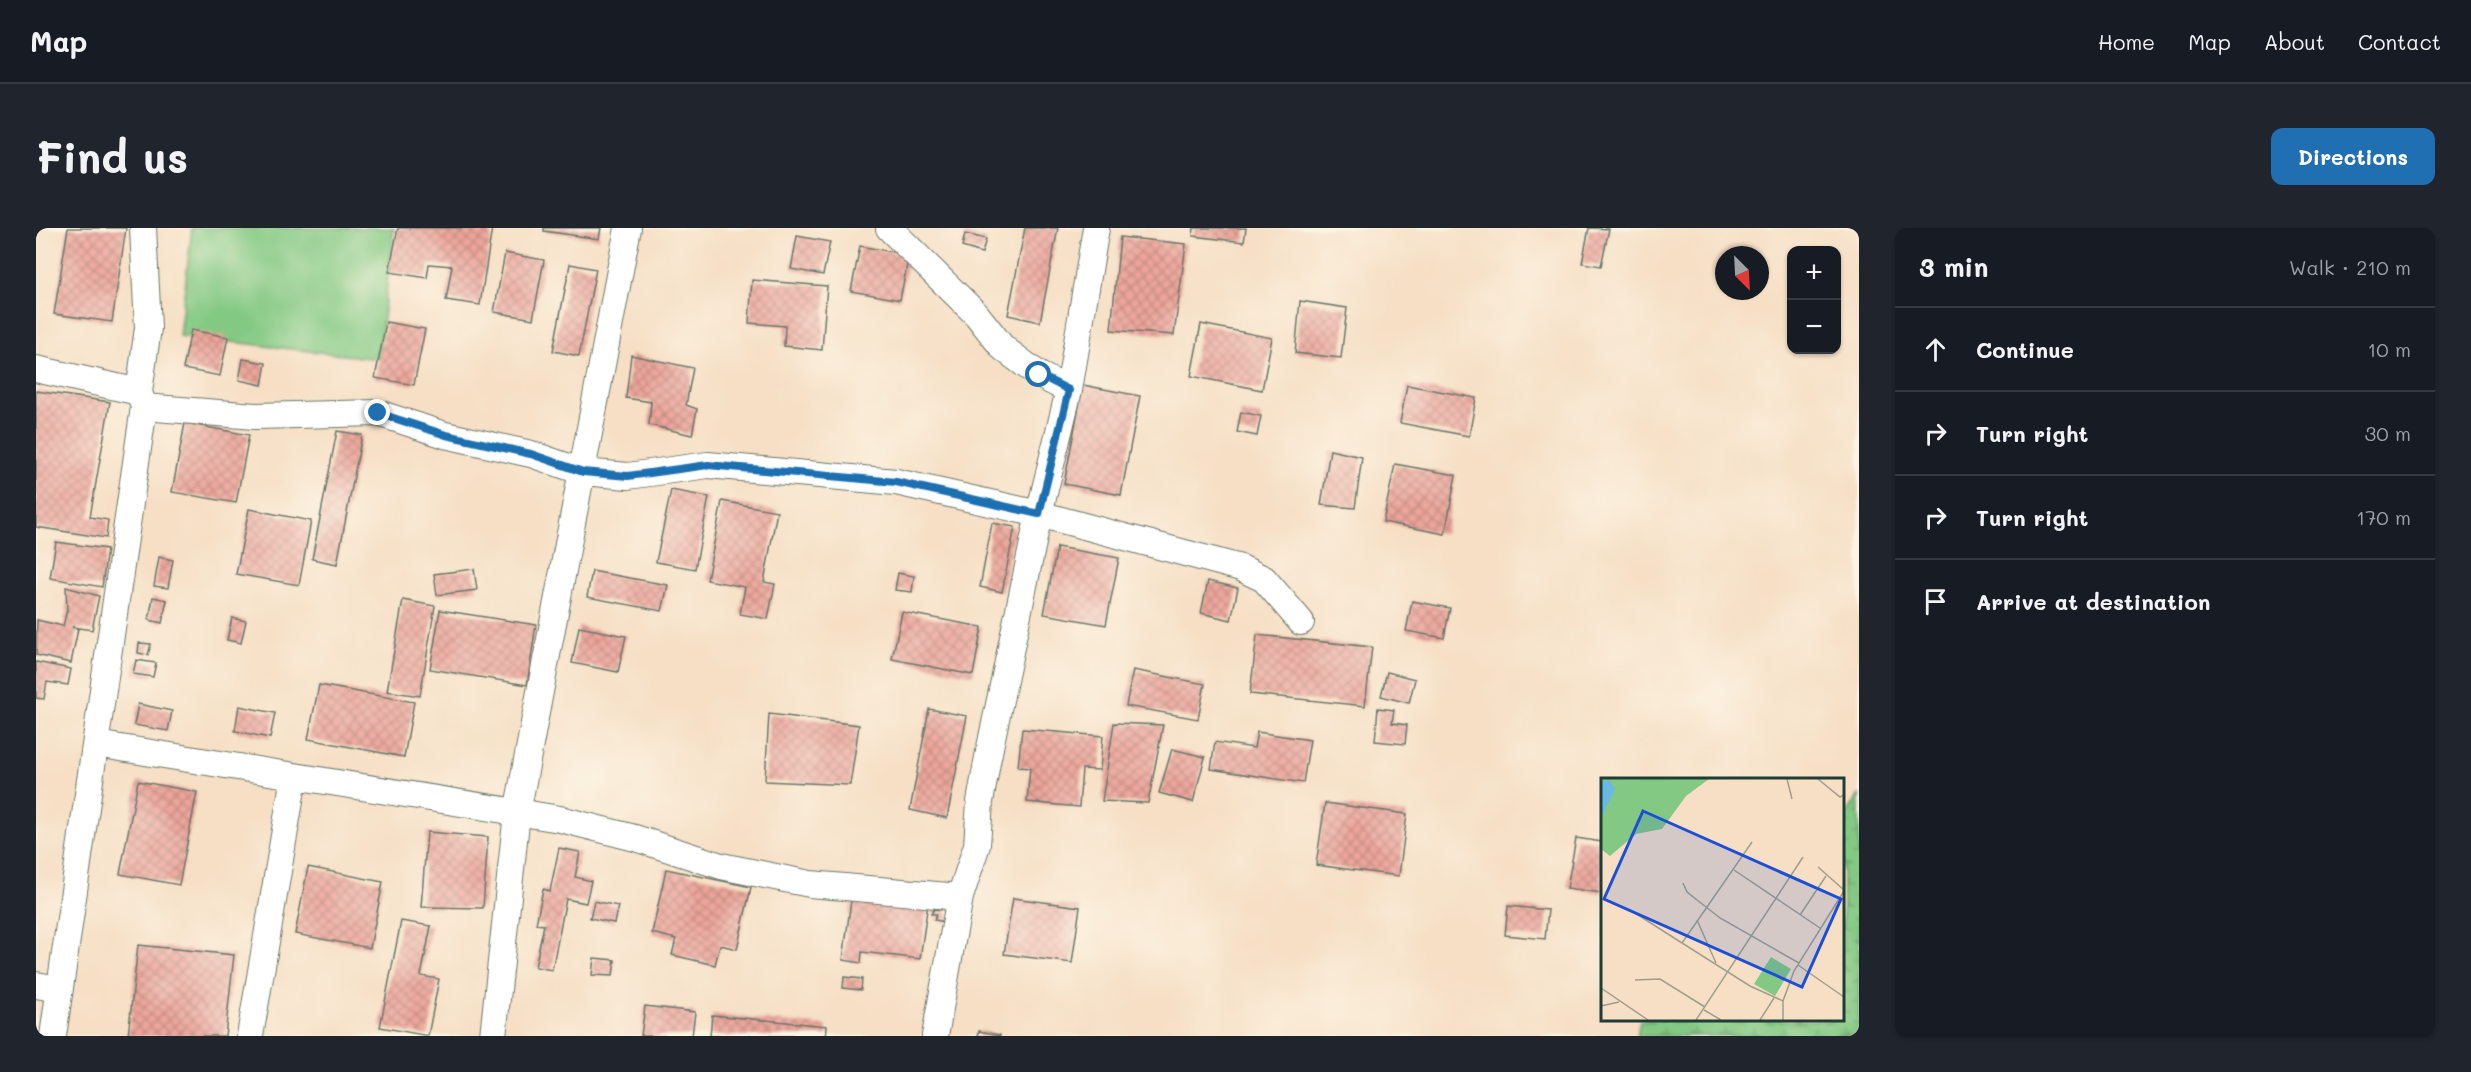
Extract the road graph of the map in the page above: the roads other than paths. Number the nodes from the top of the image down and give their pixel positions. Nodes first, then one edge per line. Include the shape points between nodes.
1 (143, 228) edge
2 (628, 228) edge
3 (890, 228) edge
4 (1096, 228) edge
5 (36, 369) edge
6 (1069, 390) junction
7 (141, 399) junction
8 (583, 472) junction
9 (1039, 514) junction
10 (1301, 622) dead end
11 (96, 744) junction
12 (294, 777) junction
13 (517, 813) junction
14 (960, 897) junction
15 (48, 987) edge
16 (53, 1036) edge
17 (250, 1036) edge
18 (493, 1036) edge
19 (935, 1036) edge

1 - 7 street via 148,328
2 - 8 street
3 - 6 street via 977,315 1003,348 1039,375
4 - 6 street
5 - 7 street
6 - 9 street
7 - 8 street via 255,416 378,413
7 - 11 street
8 - 9 street via 628,476 708,465 896,482
8 - 13 street
9 - 10 street via 1240,568 1264,579
9 - 14 street via 988,757 977,845
11 - 12 street
11 - 15 street
12 - 13 street
12 - 17 street
13 - 14 street via 560,819 721,866 798,881
13 - 18 street
14 - 19 street
15 - 16 street

